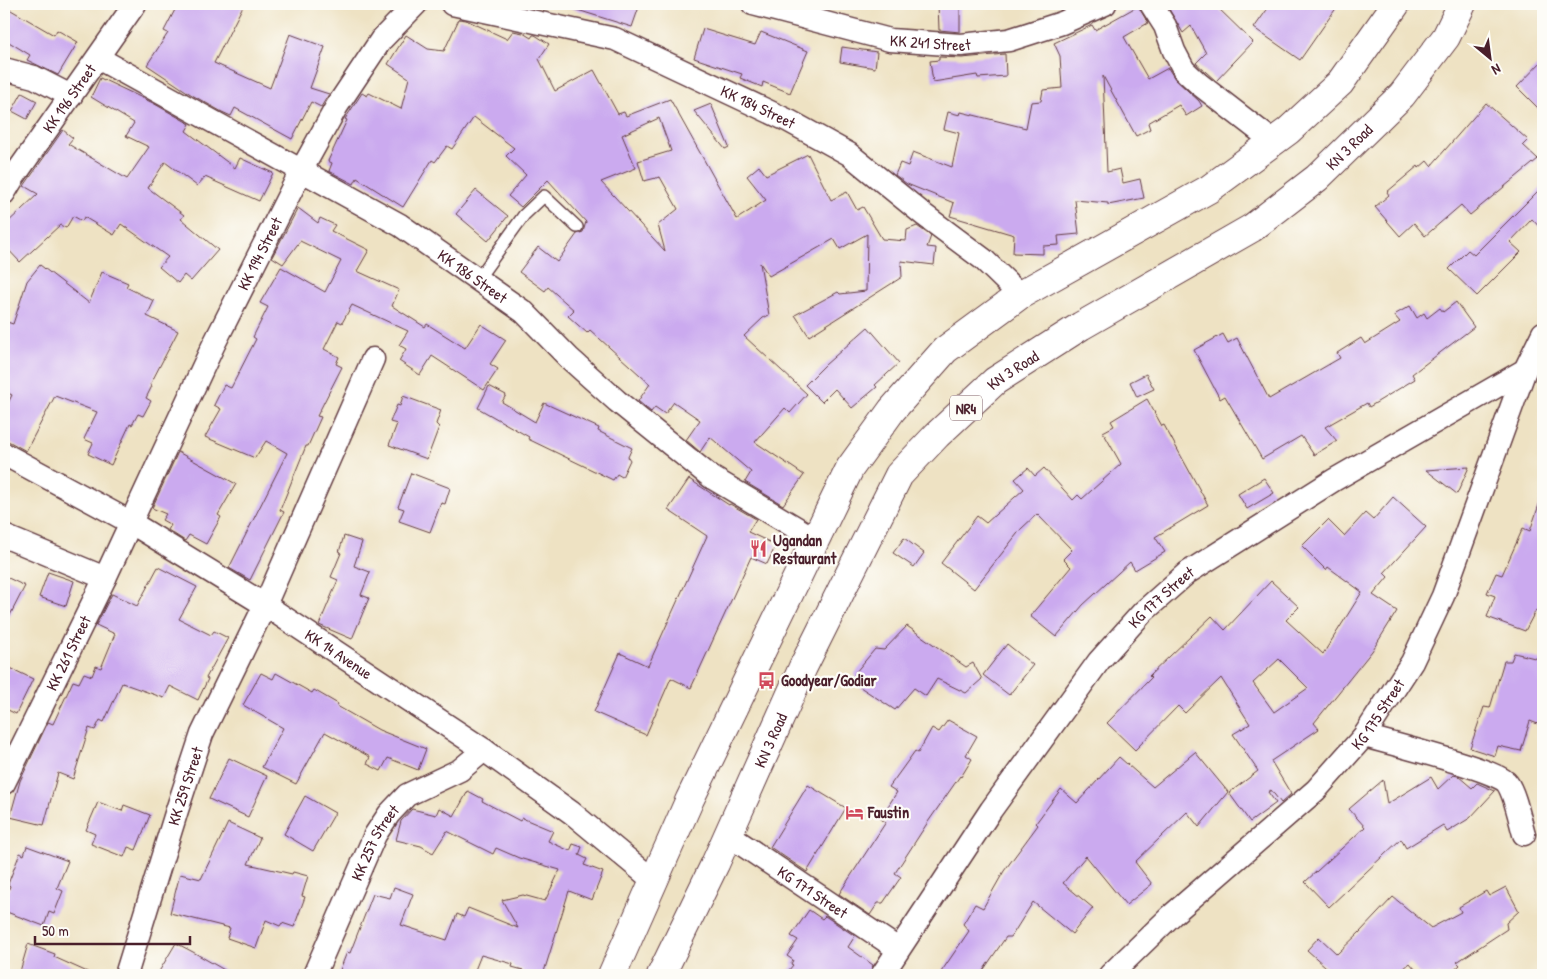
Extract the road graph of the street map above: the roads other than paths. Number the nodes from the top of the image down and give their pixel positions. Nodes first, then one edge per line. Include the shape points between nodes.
1 (135, 4) edge
2 (416, 4) edge
3 (452, 4) edge
4 (754, 4) edge
5 (1105, 4) edge
6 (1151, 4) edge
7 (1396, 4) edge
8 (1462, 4) edge
9 (98, 58) junction
10 (4, 69) edge
11 (71, 96) junction
12 (1274, 142) junction
13 (301, 171) junction
14 (4, 193) edge
15 (577, 227) dead end
16 (478, 279) junction
17 (1020, 295) junction
18 (1543, 333) edge
19 (373, 359) dead end
20 (1525, 370) junction
21 (4, 454) edge
22 (130, 522) junction
23 (4, 536) edge
24 (816, 539) junction
25 (105, 578) junction
26 (265, 605) junction
27 (1364, 736) junction
28 (484, 750) junction
29 (4, 783) edge
30 (1524, 834) dead end
31 (728, 835) junction
32 (654, 881) junction
33 (898, 949) junction
34 (126, 975) edge
35 (314, 975) edge
36 (612, 975) edge
37 (661, 975) edge
38 (882, 975) edge
39 (1110, 975) edge

1 - 9 street, KK 196 Street
2 - 13 street, KK 194 Street via 381,40 337,106
3 - 17 street, KK 184 Street via 615,39 789,121 849,154 924,216 983,259
4 - 5 street, KK 241 Street via 890,40 961,45 1009,40 1062,23
6 - 12 street via 1165,26 1184,70
7 - 12 highway via 1340,82
8 - 31 highway, KN 3 Road / NR4 via 1446,37 1402,95 1317,178 1252,228 1081,326 994,382 899,475 803,667
9 - 11 street, KK 196 Street
9 - 13 street, KK 186 Street
10 - 11 street via 34,77
11 - 14 street, KK 196 Street
12 - 17 highway via 1209,189
13 - 16 street, KK 186 Street via 400,224
13 - 22 street, KK 194 Street
15 - 16 lane via 544,196 524,215
16 - 24 street, KK 186 Street via 524,312 617,401 711,478
17 - 24 highway via 945,350 892,410 850,468
18 - 20 street
19 - 26 street, KK 259 Street
20 - 27 street, KG 175 Street via 1443,596 1412,662
20 - 33 street, KG 177 Street via 1326,485 1187,574 1143,612 1098,661 991,810
21 - 22 street, KK 14 Avenue
22 - 25 street, KK 261 Street
22 - 26 street, KK 14 Avenue
23 - 25 street
24 - 32 highway via 690,799
25 - 29 street, KK 261 Street
26 - 28 street, KK 14 Avenue
26 - 34 street, KK 259 Street via 202,734
27 - 30 street via 1503,778
27 - 39 street, KG 175 Street via 1316,790 1172,915
28 - 32 street, KK 14 Avenue via 572,814
28 - 35 street, KK 257 Street via 460,770 407,795 389,814 376,835
31 - 33 street, KG 171 Street
31 - 37 highway, KN 3 Road / NR4
32 - 36 highway
33 - 38 street, KG 177 Street

